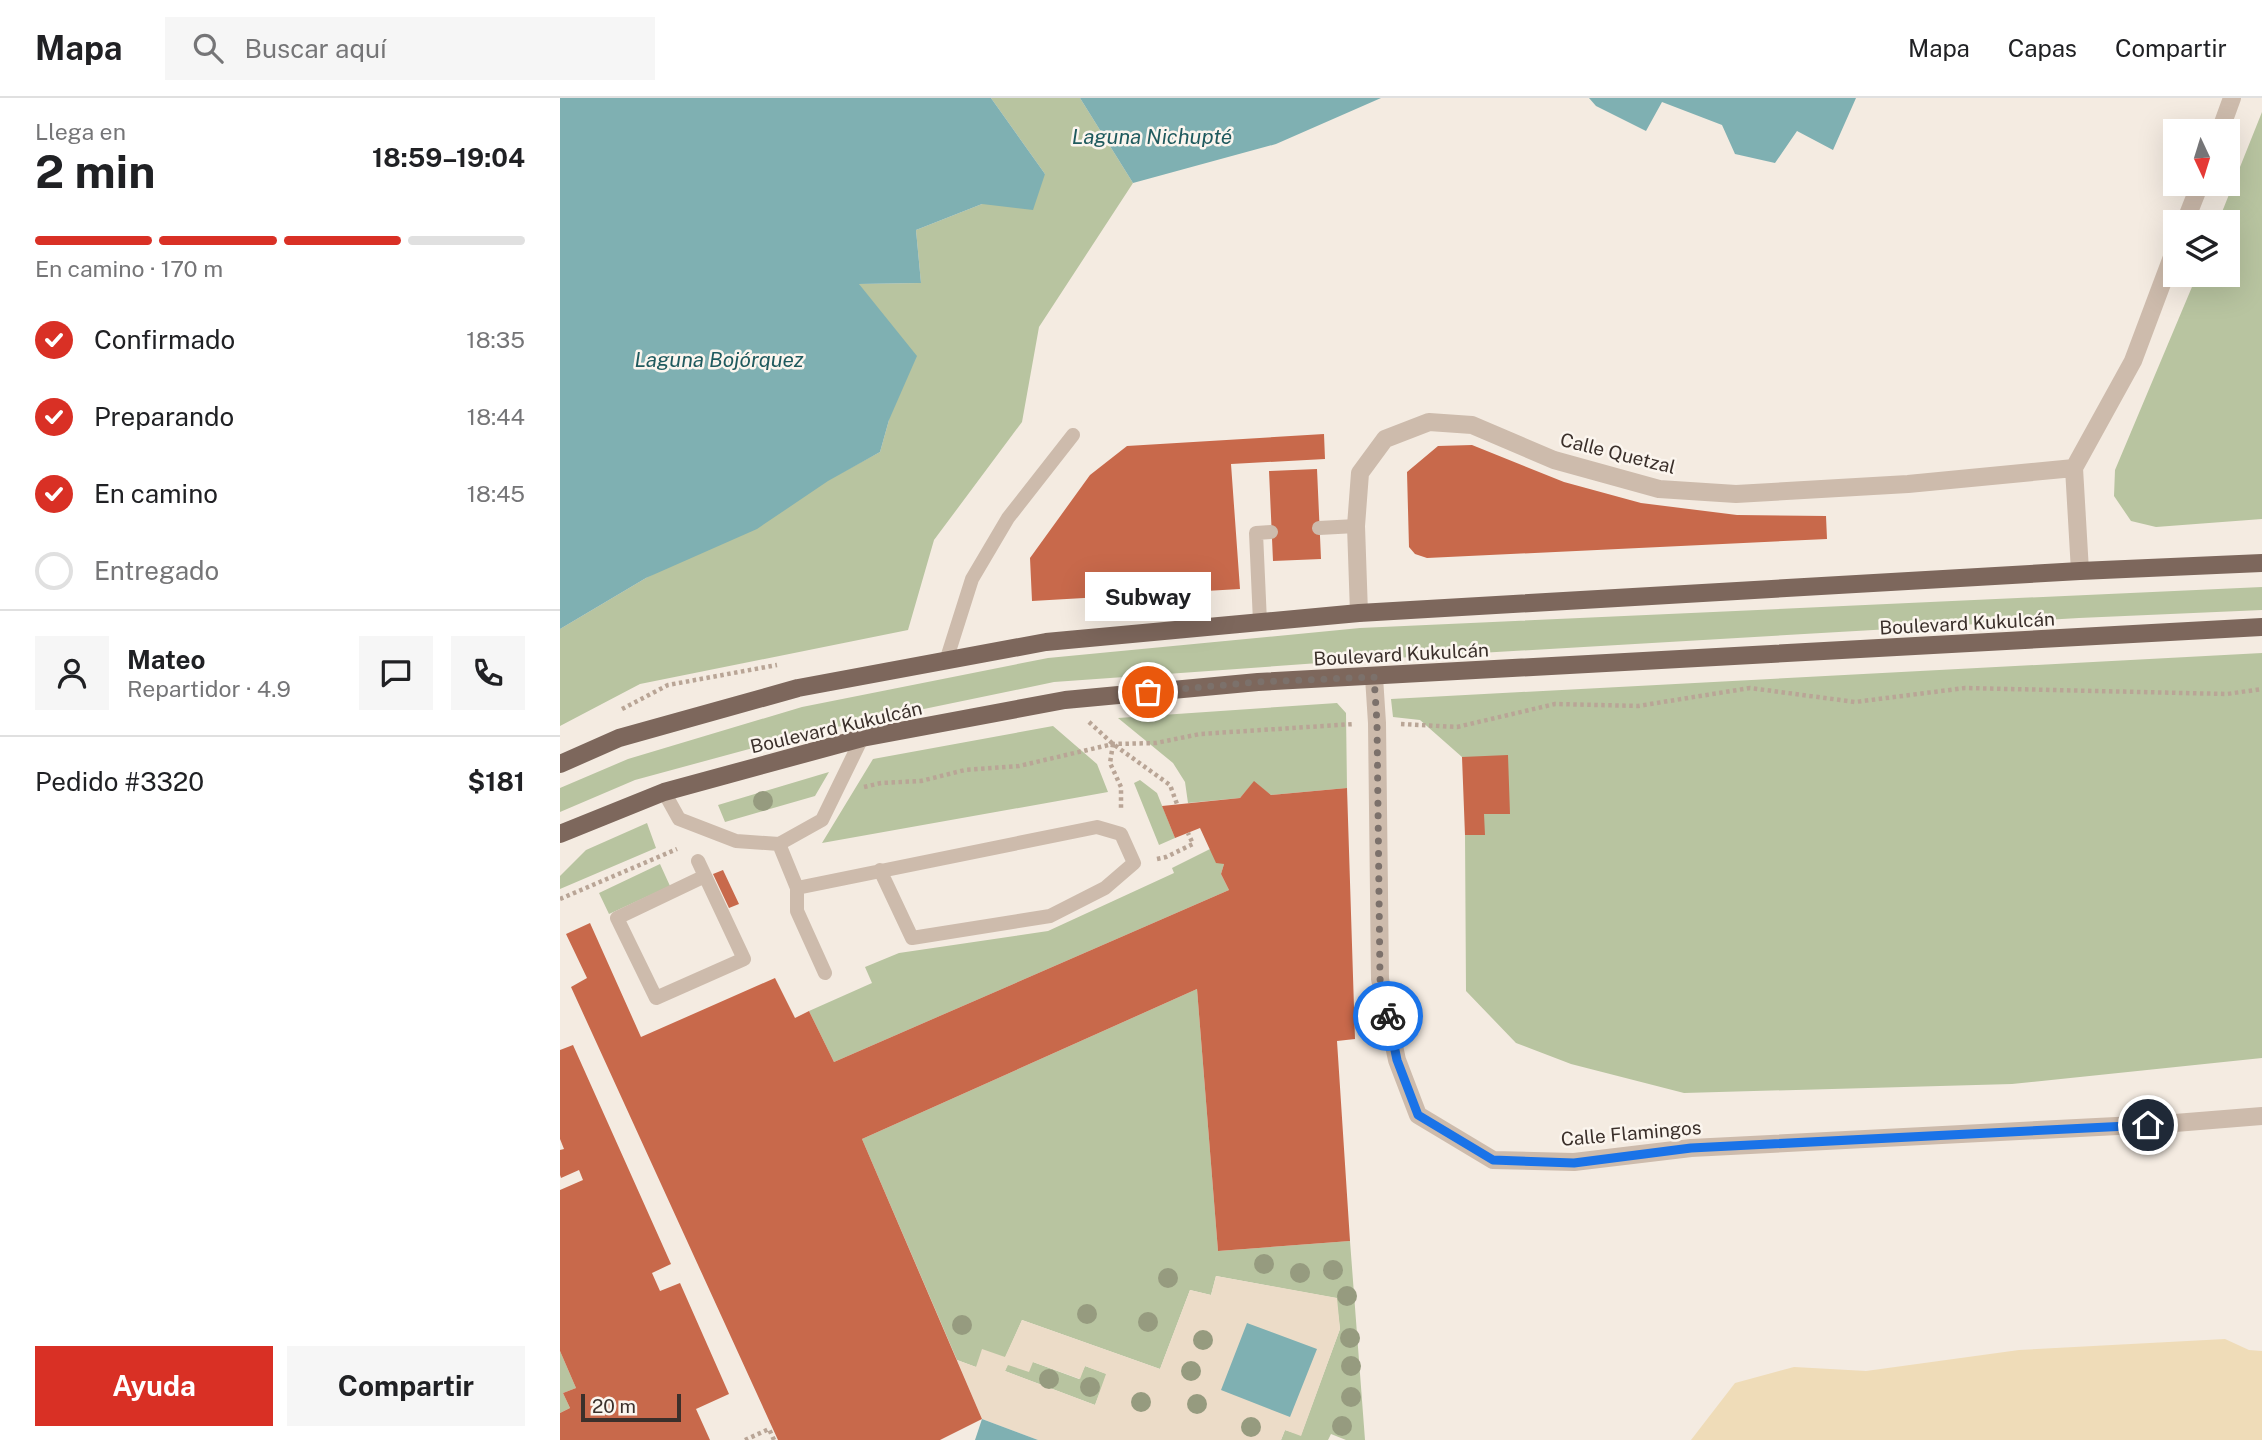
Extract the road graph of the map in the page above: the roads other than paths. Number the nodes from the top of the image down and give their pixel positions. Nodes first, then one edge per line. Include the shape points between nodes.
1 (2232, 98) edge
2 (2224, 119) edge
3 (2163, 281) edge
4 (1073, 435) dead end
5 (2074, 468) junction
6 (1356, 526) junction
7 (1320, 528) dead end
8 (1271, 532) dead end
9 (2262, 563) edge
10 (2080, 570) junction
11 (1359, 613) junction
12 (1260, 622) junction
13 (2262, 627) edge
14 (946, 661) junction
15 (1374, 677) junction
16 (862, 738) junction
17 (560, 764) edge
18 (664, 792) junction
19 (560, 834) edge
20 (779, 844) junction
21 (698, 861) dead end
22 (880, 870) junction
23 (705, 876) junction
24 (797, 888) junction
25 (825, 973) dead end
26 (2262, 1116) edge

1 - 2 street
3 - 5 street via 2133,360
4 - 14 lane via 1008,518 972,579
5 - 6 street, Calle Quetzal via 1736,494 1659,489 1554,460 1472,425 1429,422 1385,439 1360,473
5 - 10 street
6 - 7 lane
6 - 11 street, Calle Quetzal
8 - 12 lane via 1256,533
9 - 10 main road
10 - 11 main road
11 - 12 main road
12 - 14 main road via 1046,642
13 - 15 main road, Boulevard Kukulcán
14 - 17 main road via 798,688 619,737
15 - 16 main road, Boulevard Kukulcán via 1258,682 1065,700
15 - 26 street, Calle Flamingos via 1380,979 1397,1060 1418,1115 1493,1160 1574,1163 1691,1148
16 - 18 main road, Boulevard Kukulcán
16 - 20 lane via 822,820
18 - 19 main road, Boulevard Kukulcán
18 - 20 lane via 679,820 736,841
20 - 24 lane
21 - 23 lane
22 - 22 lane via 1097,827 1121,834 1134,863 1105,888 1050,916 912,938
22 - 24 lane
23 - 23 lane via 617,918 656,998 744,959
24 - 25 lane via 797,911

